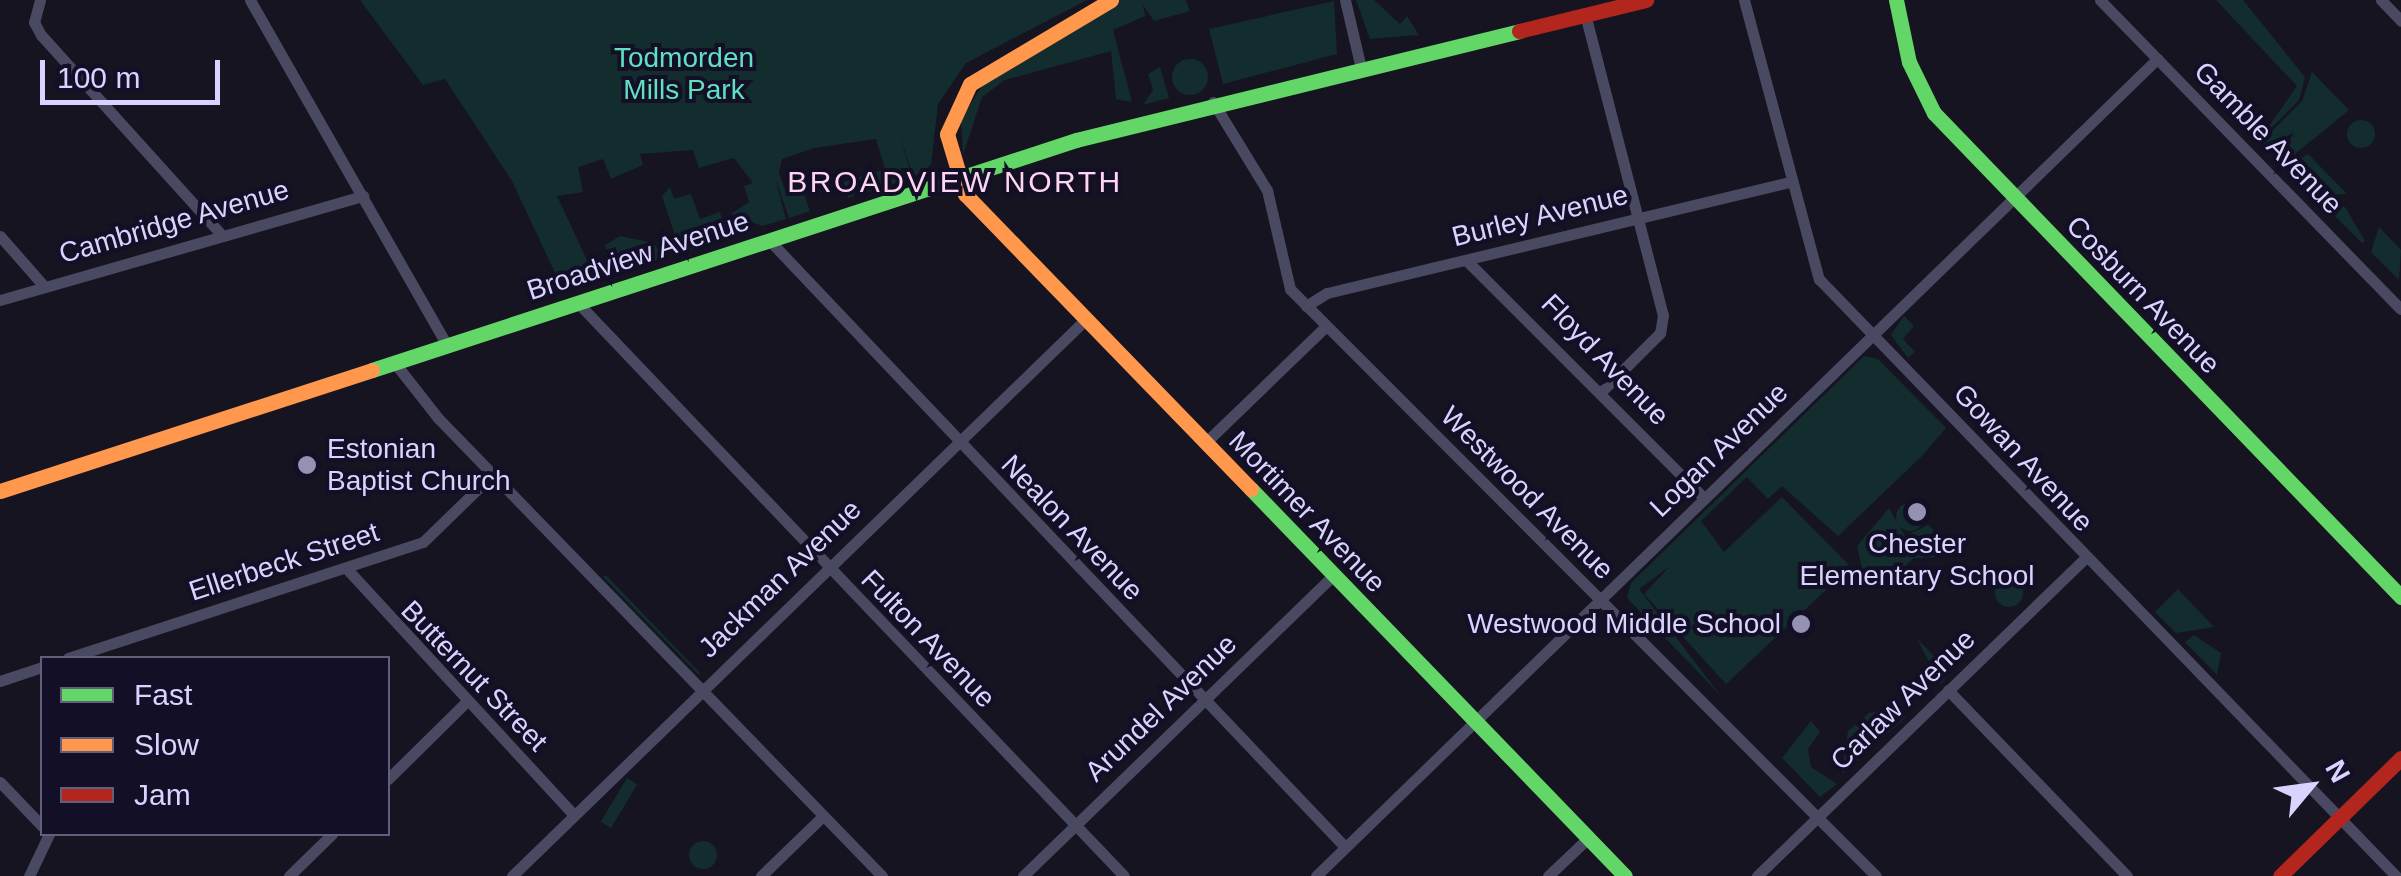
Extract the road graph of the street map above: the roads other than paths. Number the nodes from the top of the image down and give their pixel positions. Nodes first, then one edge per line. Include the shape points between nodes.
1 (40, 0) edge
2 (250, 0) edge
3 (1111, 0) edge
4 (1344, 0) edge
5 (1646, 0) edge
6 (1744, 0) edge
7 (1896, 0) edge
8 (2100, 0) edge
9 (2381, 0) edge
10 (1586, 14) junction
11 (2401, 21) edge
12 (2157, 59) junction
13 (1360, 64) junction
14 (1212, 102) junction
15 (958, 178) junction
16 (1789, 182) junction
17 (363, 196) junction
18 (2014, 198) junction
19 (1638, 217) junction
20 (219, 232) junction
21 (0, 236) edge
22 (769, 240) junction
23 (1466, 261) junction
24 (44, 286) junction
25 (0, 300) edge
26 (578, 303) junction
27 (1306, 306) junction
28 (2401, 310) edge
29 (1085, 320) junction
30 (1326, 326) junction
31 (1873, 336) junction
32 (447, 345) junction
33 (394, 362) junction
34 (1601, 392) junction
35 (1205, 442) junction
36 (956, 445) junction
37 (492, 476) junction
38 (0, 491) edge
39 (1704, 498) junction
40 (2084, 560) junction
41 (346, 568) junction
42 (826, 570) junction
43 (1334, 575) junction
44 (2401, 597) edge
45 (1599, 601) junction
46 (74, 656) edge
47 (40, 668) edge
48 (0, 681) edge
49 (702, 690) junction
50 (1948, 690) junction
51 (1204, 701) junction
52 (465, 703) junction
53 (1475, 721) junction
54 (2401, 758) edge
55 (390, 777) edge
56 (0, 782) edge
57 (573, 814) junction
58 (823, 816) junction
59 (1818, 816) junction
60 (2340, 818) junction
61 (40, 824) edge
62 (1075, 826) junction
63 (51, 836) edge
64 (330, 836) edge
65 (1588, 838) junction
66 (1345, 847) junction
67 (30, 876) edge
68 (289, 876) edge
69 (512, 876) edge
70 (761, 876) edge
71 (882, 876) edge
72 (1023, 876) edge
73 (1124, 876) edge
74 (1316, 876) edge
75 (1548, 876) edge
76 (1625, 876) edge
77 (1758, 876) edge
78 (1876, 876) edge
79 (2127, 876) edge
80 (2280, 876) edge
81 (2396, 876) edge

1 - 20 street via 34,22 41,35
2 - 17 street
3 - 15 street via 970,84 947,134
4 - 13 street
5 - 10 street, Broadview Avenue
6 - 16 street, Gowan Avenue
7 - 18 street, Cosburn Avenue via 1922,96
8 - 12 street, Gamble Avenue
9 - 11 street
10 - 13 street, Broadview Avenue
10 - 19 street
12 - 18 street, Logan Avenue
12 - 28 street, Gamble Avenue
13 - 14 street, Broadview Avenue
14 - 15 street, Broadview Avenue
14 - 27 street, Westwood Avenue via 1267,190 1287,284
15 - 22 street, Broadview Avenue
15 - 29 street, Mortimer Avenue
16 - 19 street, Burley Avenue
16 - 31 street, Gowan Avenue via 1818,279
17 - 20 street, Cambridge Avenue
17 - 32 street
18 - 31 street, Logan Avenue
18 - 44 street, Cosburn Avenue
19 - 23 street, Burley Avenue
19 - 34 street via 1663,325
20 - 24 street, Cambridge Avenue
21 - 24 street
22 - 26 street, Broadview Avenue
22 - 36 street, Nealon Avenue
23 - 27 street, Burley Avenue
23 - 34 street, Floyd Avenue
24 - 25 street, Cambridge Avenue
26 - 32 street, Broadview Avenue
26 - 42 street, Fulton Avenue
27 - 30 street, Westwood Avenue
29 - 35 street, Mortimer Avenue
29 - 36 street, Jackman Avenue
30 - 35 street
30 - 45 street, Westwood Avenue
31 - 39 street, Logan Avenue
31 - 40 street, Gowan Avenue
32 - 33 street, Broadview Avenue
33 - 37 street
33 - 38 street, Broadview Avenue
34 - 39 street, Floyd Avenue
35 - 43 street, Mortimer Avenue
36 - 42 street, Jackman Avenue
36 - 51 street, Nealon Avenue
37 - 41 street, Ellerbeck Street via 423,542
37 - 49 street
39 - 45 street, Logan Avenue
40 - 50 street, Carlaw Avenue
40 - 60 street, Gowan Avenue
41 - 46 street, Ellerbeck Street
41 - 52 street, Butternut Street
42 - 49 street, Jackman Avenue
42 - 62 street, Fulton Avenue
43 - 51 street, Arundel Avenue
43 - 53 street, Mortimer Avenue
45 - 53 street, Logan Avenue
45 - 59 street, Westwood Avenue via 1617,609
47 - 48 street
49 - 57 street, Jackman Avenue
49 - 58 street
50 - 59 street, Carlaw Avenue
50 - 79 street
51 - 62 street, Arundel Avenue
51 - 66 street, Nealon Avenue
52 - 55 street
52 - 57 street, Butternut Street
53 - 65 street, Mortimer Avenue
53 - 66 street, Logan Avenue
54 - 60 street
56 - 61 street
57 - 69 street, Jackman Avenue
58 - 70 street
58 - 71 street
59 - 77 street, Carlaw Avenue
59 - 78 street, Westwood Avenue
60 - 80 street
60 - 81 street, Gowan Avenue
62 - 72 street, Arundel Avenue
62 - 73 street, Fulton Avenue
63 - 67 street
64 - 68 street
65 - 75 street
65 - 76 street, Mortimer Avenue
66 - 74 street, Logan Avenue

